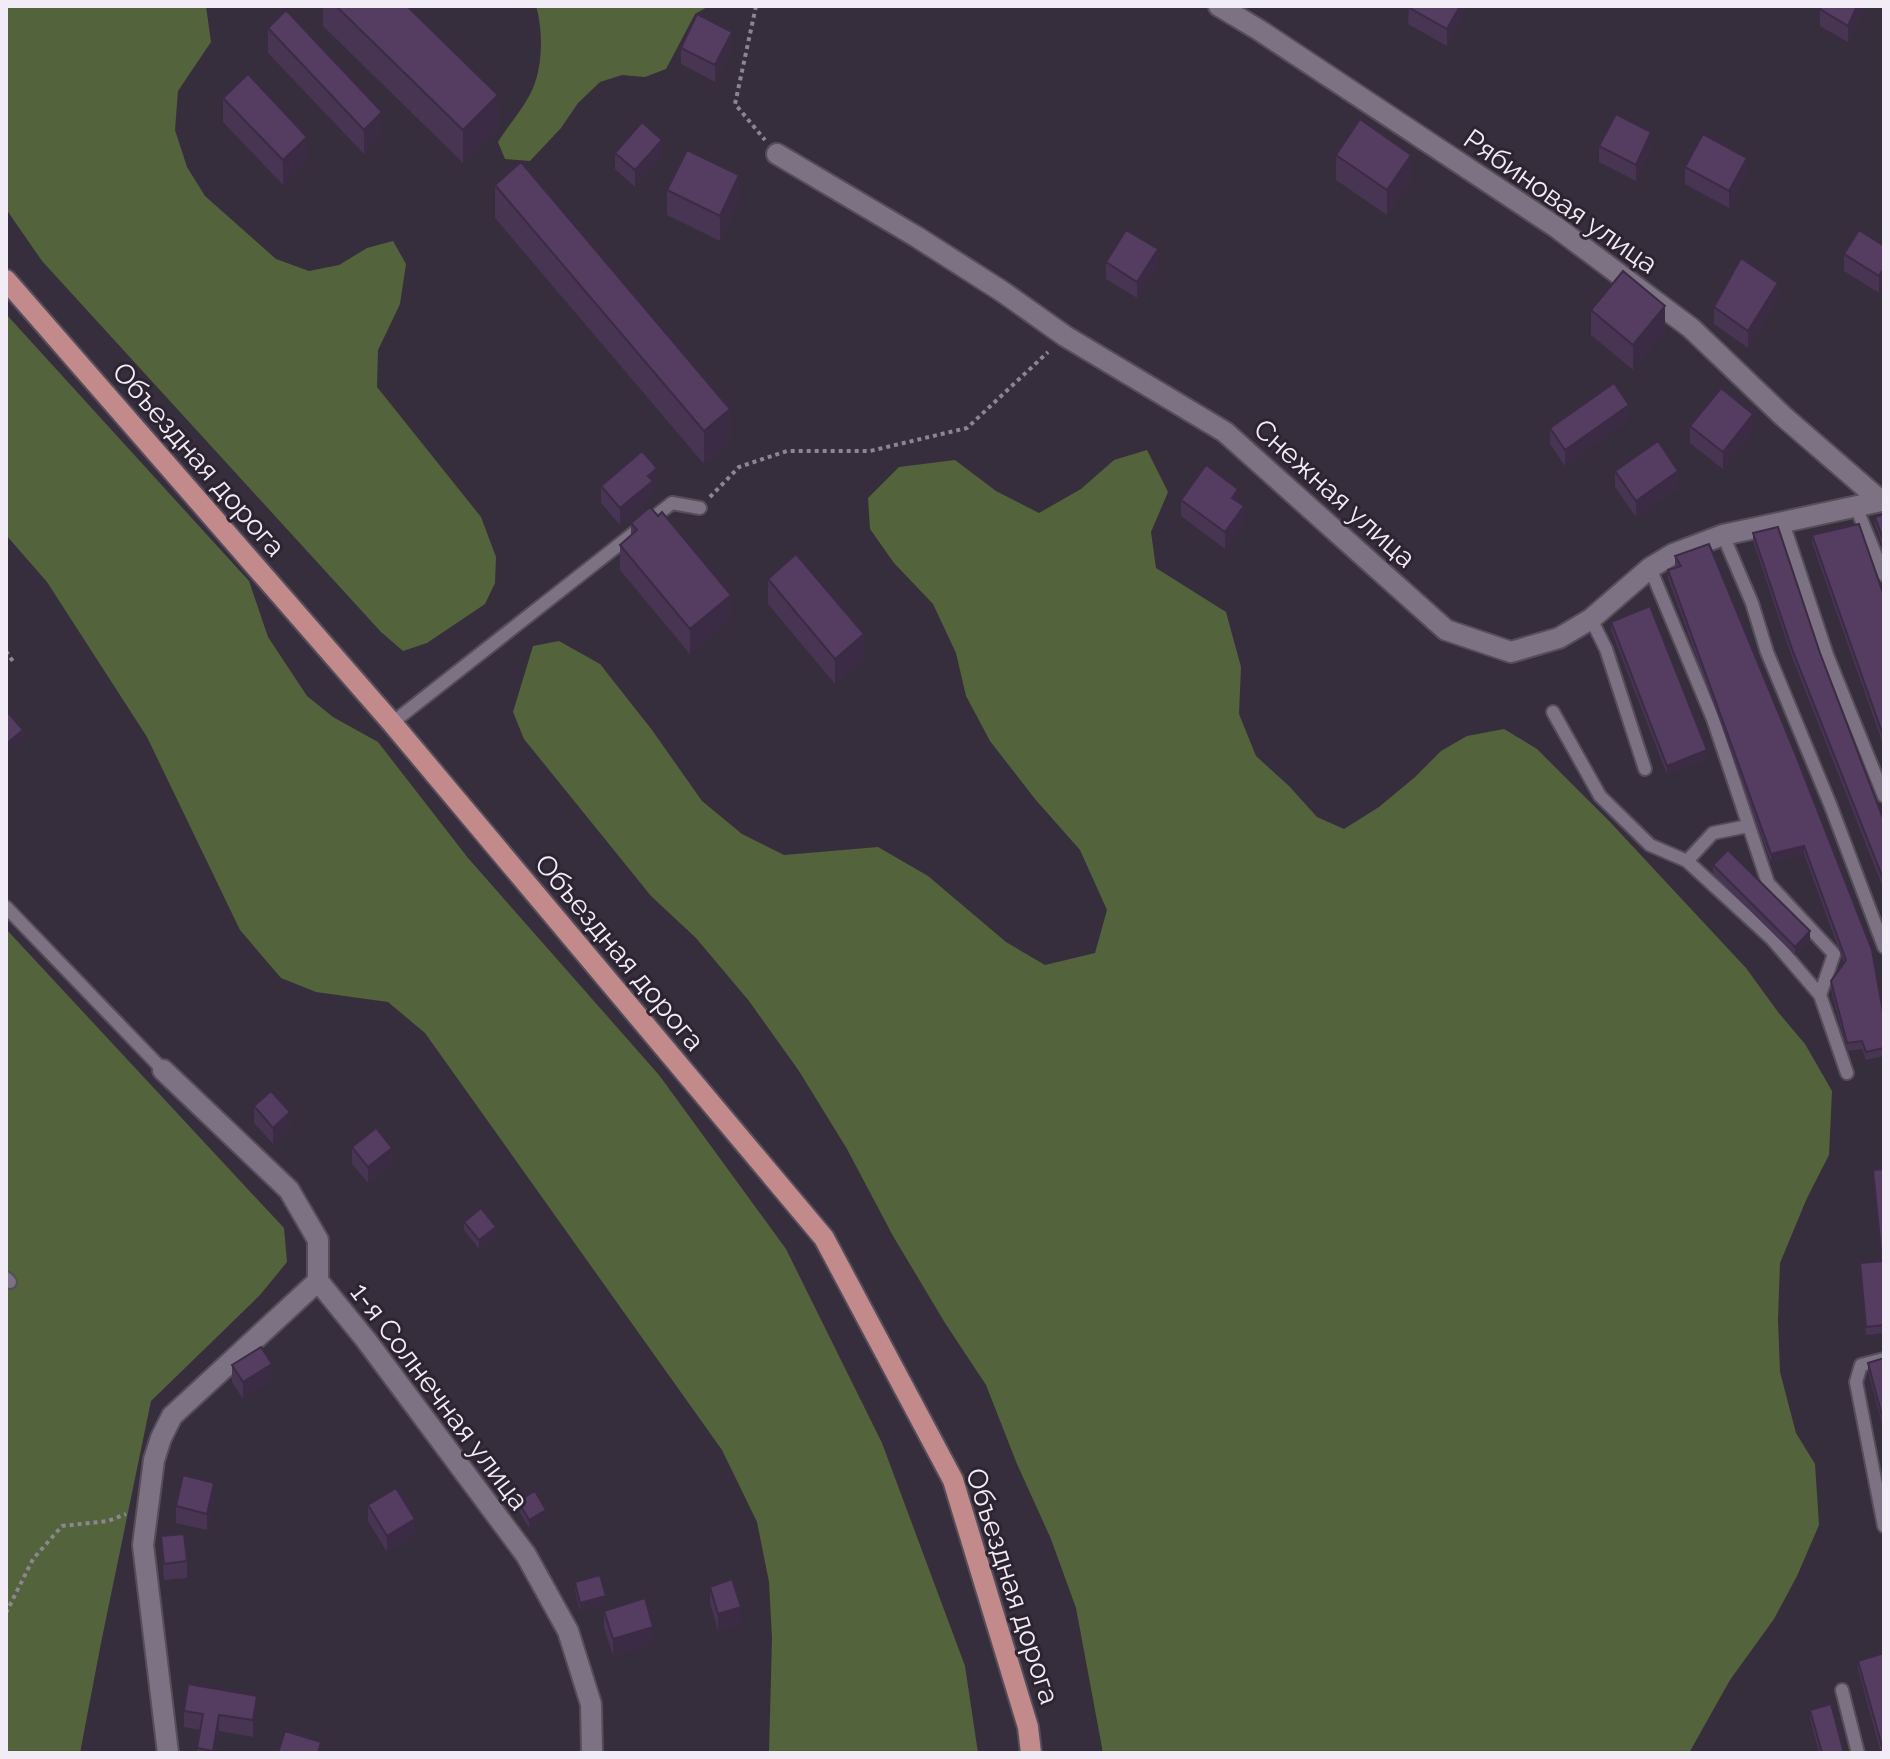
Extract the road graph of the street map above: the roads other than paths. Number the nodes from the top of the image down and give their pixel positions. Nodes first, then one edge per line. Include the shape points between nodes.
1 (1219, 6) edge
2 (777, 154) road end
3 (6, 280) edge
4 (1883, 501) edge
5 (1856, 507) junction
6 (700, 508) road end
7 (1783, 523) junction
8 (1723, 535) junction
9 (1650, 568) junction
10 (1884, 575) edge
11 (1591, 619) junction
12 (1553, 712) dead end
13 (392, 723) junction
14 (1645, 769) dead end
15 (1884, 796) edge
16 (1748, 826) junction
17 (1687, 861) junction
18 (6, 907) edge
19 (1884, 947) edge
20 (1820, 995) junction
21 (163, 1070) joint
22 (1847, 1073) dead end
23 (318, 1281) junction
24 (1884, 1359) edge
25 (1884, 1526) edge
26 (1842, 1690) dead end
27 (168, 1753) edge
28 (592, 1753) edge
29 (1031, 1753) edge
30 (1858, 1753) edge

1 - 4 street, Рябиновая улица via 1618,273 1691,328
2 - 11 street, Снежная улица via 1225,432 1446,630 1511,652 1559,638
3 - 13 main road, Объездная дорога
4 - 5 street, Снежная улица
5 - 7 street, Снежная улица
5 - 10 lane
6 - 13 lane via 672,503
7 - 8 street, Снежная улица
7 - 15 lane via 1827,655
8 - 9 street, Снежная улица
8 - 19 lane
9 - 11 street, Снежная улица
9 - 16 lane via 1713,719
11 - 14 lane
12 - 17 lane via 1600,796 1650,845
13 - 29 main road, Объездная дорога via 824,1238 953,1480 1028,1727
16 - 17 lane via 1713,833
16 - 20 lane via 1768,883 1834,954
17 - 20 lane via 1772,939
18 - 21 lane
20 - 22 lane
21 - 23 street, 1-я Солнечная улица via 289,1190 318,1240
23 - 27 street via 172,1416 154,1460 143,1545
23 - 28 street, 1-я Солнечная улица via 526,1555 568,1631 591,1704
24 - 25 lane via 1861,1365 1856,1382
26 - 30 lane

